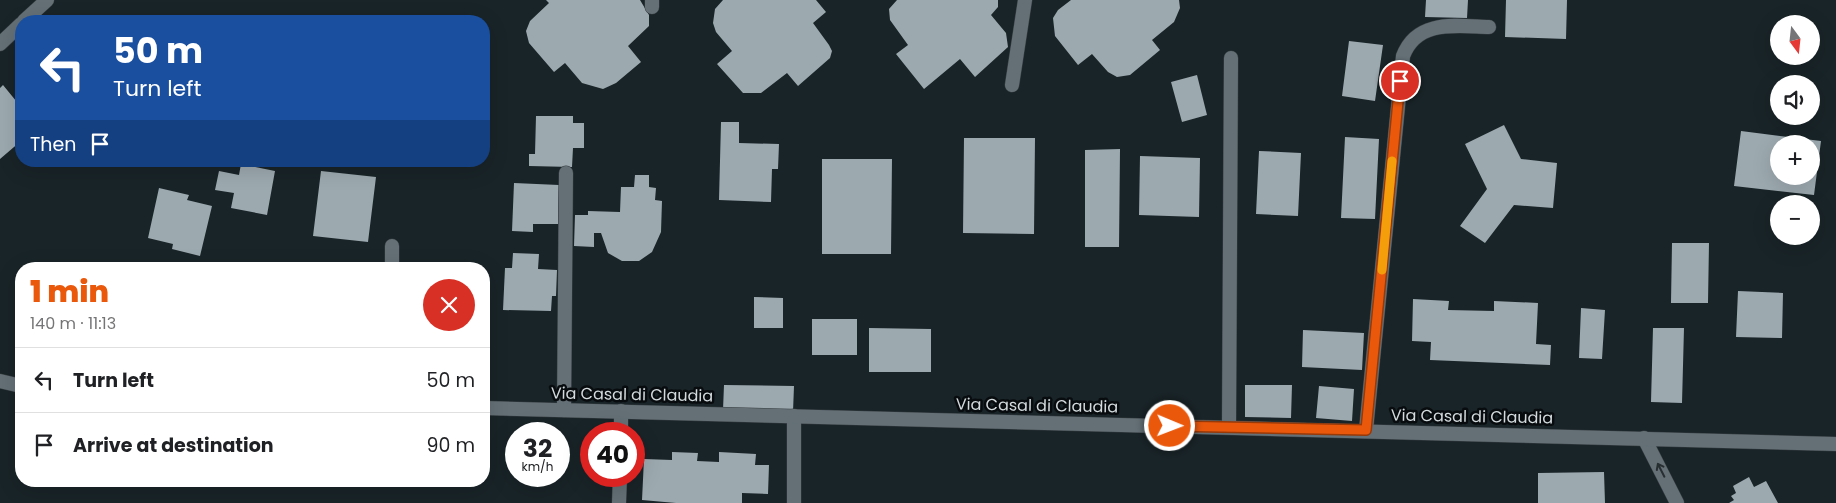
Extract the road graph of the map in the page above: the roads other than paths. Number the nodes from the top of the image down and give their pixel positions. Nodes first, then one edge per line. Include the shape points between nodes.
1 (47, 0) edge
2 (1025, 0) edge
3 (31, 15) edge
4 (1489, 27) dead end
5 (15, 30) edge
6 (0, 44) edge
7 (1231, 58) dead end
8 (1012, 85) dead end
9 (566, 173) dead end
10 (392, 246) dead end
11 (392, 262) edge
12 (0, 381) edge
13 (15, 385) edge
14 (490, 408) edge
15 (564, 410) junction
16 (621, 411) junction
17 (794, 416) junction
18 (621, 422) edge
19 (1229, 427) junction
20 (1366, 430) junction
21 (1644, 438) junction
22 (1834, 442) edge
23 (620, 487) edge
24 (619, 503) edge
25 (794, 503) edge
26 (1677, 503) edge

1 - 3 street
2 - 8 street
4 - 20 street via 1427,29 1411,40 1403,56
5 - 6 street
7 - 19 street
9 - 15 street
10 - 11 street
12 - 13 street
14 - 15 street, Via Casal di Claudia
15 - 16 street, Via Casal di Claudia
16 - 17 street, Via Casal di Claudia
16 - 18 street
17 - 19 street, Via Casal di Claudia
17 - 25 street
19 - 20 street, Via Casal di Claudia
20 - 21 street, Via Casal di Claudia
21 - 22 street, Via Casal di Claudia
26 -> 21 street
23 - 24 street

